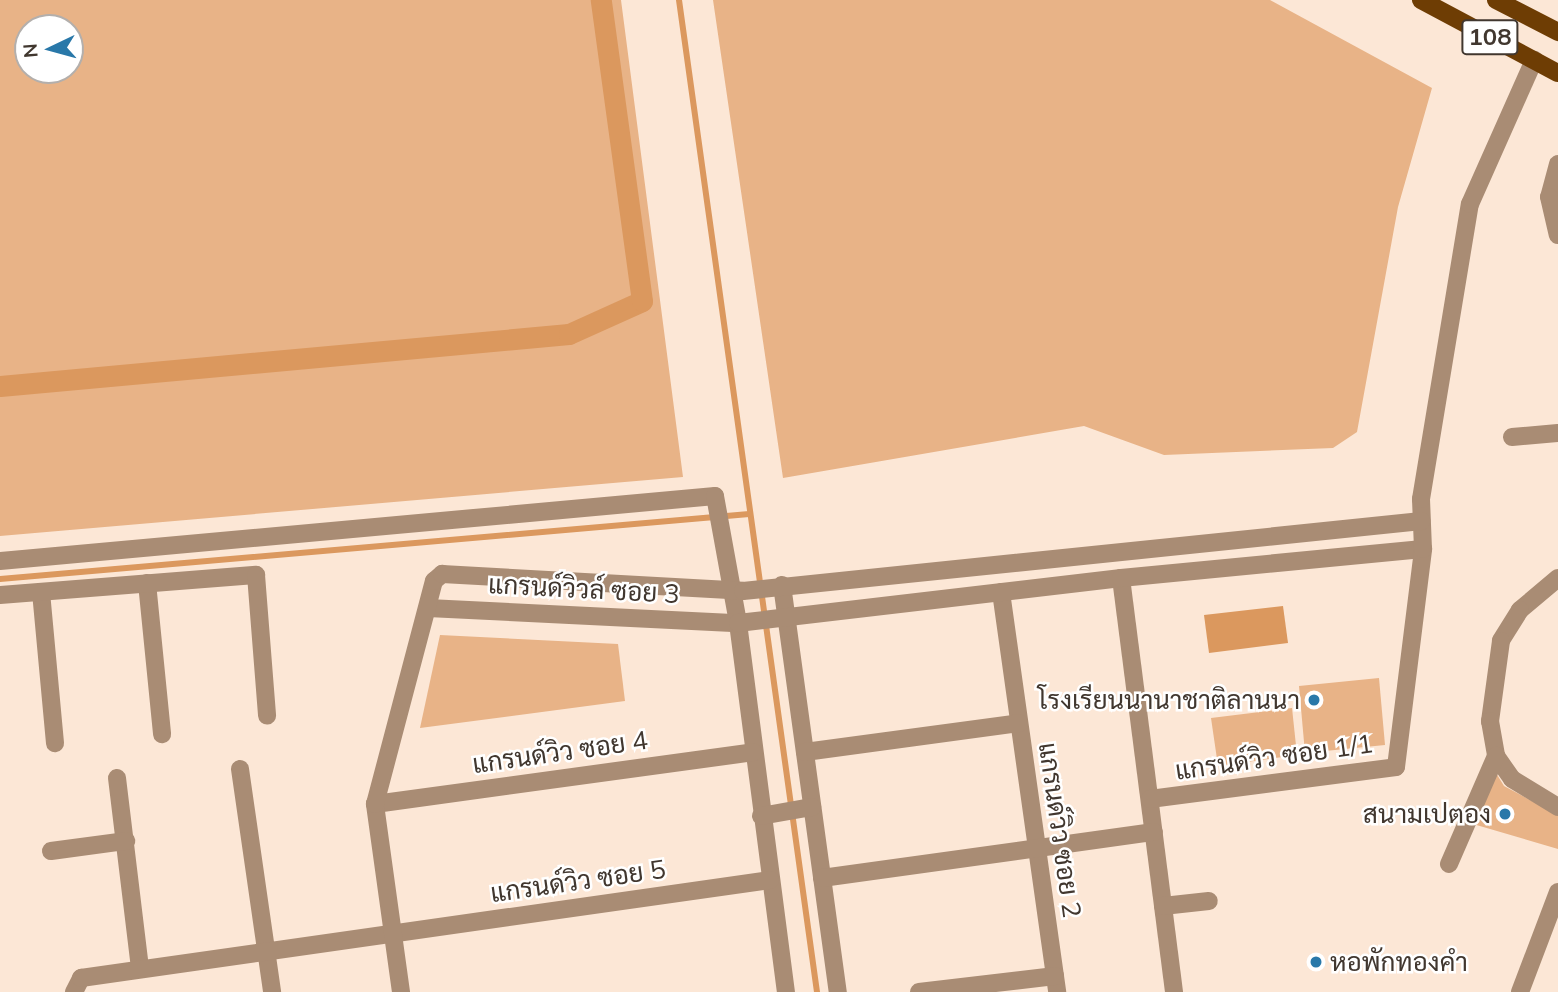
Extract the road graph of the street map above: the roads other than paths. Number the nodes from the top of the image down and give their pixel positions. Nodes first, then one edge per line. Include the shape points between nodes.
1 (1421, 0) edge
2 (1496, 0) edge
3 (1558, 32) edge
4 (1534, 60) junction
5 (1558, 73) edge
6 (1558, 164) edge
7 (1558, 235) edge
8 (1558, 433) edge
9 (1512, 437) dead end
10 (1420, 521) junction
11 (1423, 549) junction
12 (0, 561) edge
13 (1121, 578) junction
14 (1558, 578) edge
15 (147, 583) junction
16 (778, 586) junction
17 (738, 591) junction
18 (41, 592) junction
19 (1001, 592) junction
20 (0, 595) edge
21 (428, 608) junction
22 (782, 616) junction
23 (742, 622) junction
24 (267, 716) dead end
25 (1019, 723) junction
26 (162, 734) dead end
27 (55, 743) dead end
28 (753, 752) junction
29 (805, 752) junction
30 (1496, 756) junction
31 (240, 769) dead end
32 (117, 778) dead end
33 (1150, 799) junction
34 (375, 804) junction
35 (1558, 807) edge
36 (804, 808) junction
37 (768, 815) junction
38 (1154, 832) junction
39 (125, 841) junction
40 (1036, 848) junction
41 (51, 851) dead end
42 (1448, 864) dead end
43 (822, 878) junction
44 (770, 880) junction
45 (1558, 892) edge
46 (1209, 901) dead end
47 (1163, 906) junction
48 (393, 933) junction
49 (266, 953) junction
50 (140, 969) junction
51 (1056, 984) edge
52 (77, 985) edge
53 (272, 992) edge
54 (401, 992) edge
55 (786, 992) edge
56 (838, 992) edge
57 (919, 992) edge
58 (1174, 992) edge
59 (1520, 992) edge

1 - 4 main road, 108
2 - 3 main road, 108
4 - 5 main road, 108
4 - 10 street via 1471,204
6 - 7 street via 1549,197
8 - 9 street
10 - 11 street
10 - 16 street
11 - 13 street, แกรนด์วิวล์ ซอย 3
11 - 33 street, แกรนด์วิว ซอย 1/1 via 1396,767
12 - 17 street via 715,496
13 - 19 street, แกรนด์วิวล์ ซอย 3
13 - 33 street
14 - 30 street via 1520,611 1500,641 1490,722
15 - 18 street
15 - 24 street via 256,575
15 - 26 street
16 - 17 street
16 - 22 street
17 - 21 street via 442,574 434,581
17 - 23 street
18 - 20 street
18 - 27 street
19 - 22 street, แกรนด์วิวล์ ซอย 3
19 - 25 street, แกรนด์วิว ซอย 2
21 - 23 street, แกรนด์วิวล์ ซอย 3
21 - 34 street
22 - 23 street, แกรนด์วิวล์ ซอย 3
22 - 29 street
23 - 28 street
25 - 29 street
25 - 40 street, แกรนด์วิว ซอย 2
28 - 34 street, แกรนด์วิว ซอย 4
28 - 37 street
29 - 36 street
30 - 35 street via 1512,779
30 - 42 street
31 - 49 street
32 - 39 street
33 - 38 street
34 - 48 street
36 - 37 street
36 - 43 street
37 - 44 street
38 - 40 street
38 - 47 street
39 - 41 street
39 - 50 street
40 - 43 street
40 - 51 street, แกรนด์วิว ซอย 2
43 - 56 street
44 - 48 street, แกรนด์วิว ซอย 5
44 - 55 street
45 - 59 street
46 - 47 street
47 - 58 street
48 - 49 street, แกรนด์วิว ซอย 5
48 - 54 street
49 - 50 street, แกรนด์วิว ซอย 5
49 - 53 street
50 - 52 street, แกรนด์วิว ซอย 5
51 - 57 street

